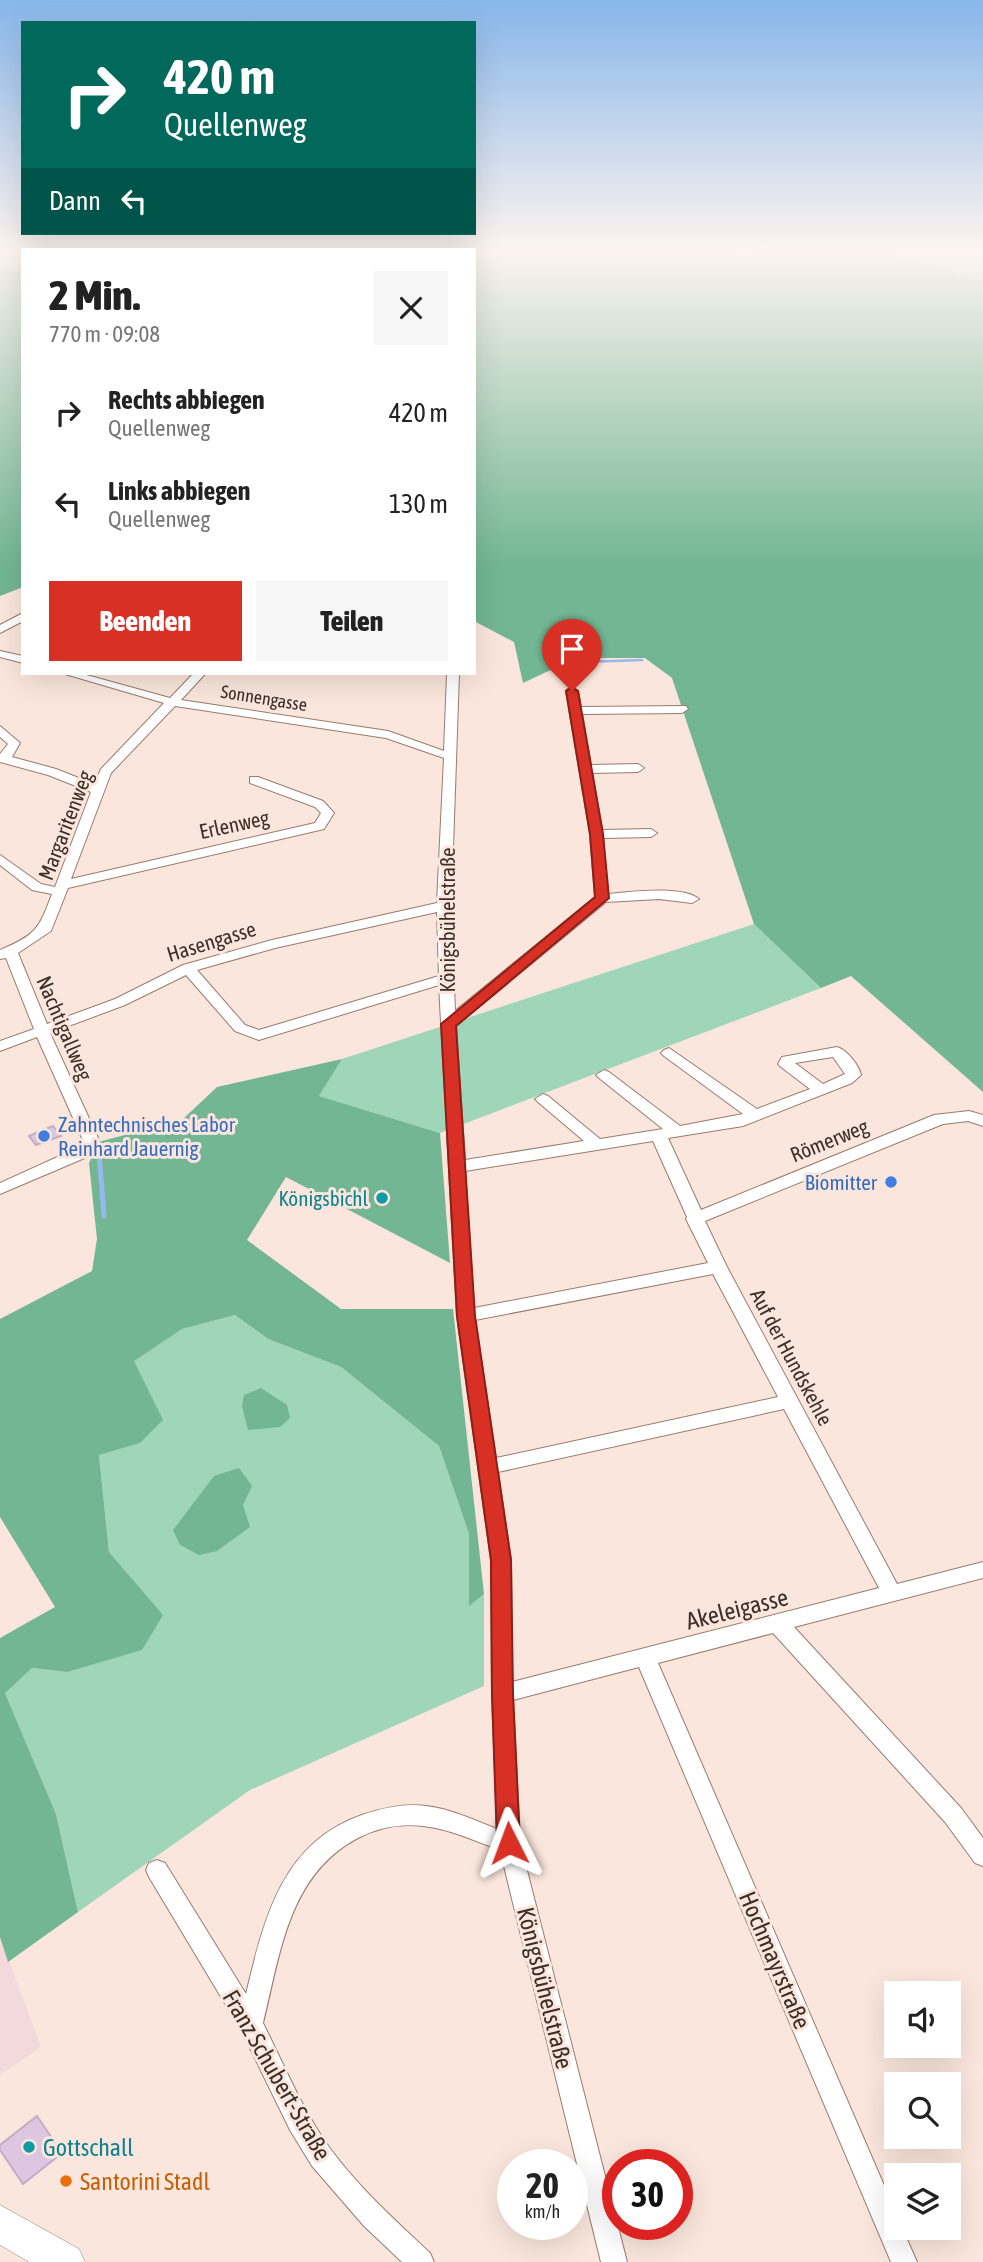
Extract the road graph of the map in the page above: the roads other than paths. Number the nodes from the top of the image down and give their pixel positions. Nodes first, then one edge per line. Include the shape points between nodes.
1 (21, 618) edge
2 (0, 630) edge
3 (0, 654) edge
4 (21, 659) edge
5 (75, 675) edge
6 (198, 675) edge
7 (453, 675) edge
8 (572, 691) dead end
9 (173, 702) junction
10 (682, 709) dead end
11 (576, 711) junction
12 (0, 730) edge
13 (451, 755) junction
14 (3, 758) edge
15 (638, 768) dead end
16 (585, 769) junction
17 (254, 780) dead end
18 (97, 790) junction
19 (651, 833) dead end
20 (596, 834) junction
21 (0, 859) edge
22 (61, 888) junction
23 (602, 898) junction
24 (692, 899) dead end
25 (444, 905) junction
26 (5, 953) edge
27 (188, 968) junction
28 (446, 978) junction
29 (449, 1024) junction
30 (42, 1031) junction
31 (0, 1046) edge
32 (669, 1053) dead end
33 (604, 1075) dead end
34 (822, 1090) dead end
35 (543, 1099) dead end
36 (756, 1116) junction
37 (983, 1121) edge
38 (679, 1133) junction
39 (659, 1136) junction
40 (599, 1146) junction
41 (456, 1167) junction
42 (0, 1189) edge
43 (694, 1219) junction
44 (718, 1267) junction
45 (466, 1316) junction
46 (789, 1401) junction
47 (487, 1466) junction
48 (983, 1570) edge
49 (893, 1595) junction
50 (779, 1625) junction
51 (646, 1659) junction
52 (502, 1694) junction
53 (509, 1843) junction
54 (983, 1856) edge
55 (156, 1870) dead end
56 (251, 2024) junction
57 (0, 2224) edge
58 (66, 2262) edge
59 (421, 2262) edge
60 (614, 2262) edge
61 (904, 2262) edge

1 - 2 street
3 - 4 street
5 - 9 street, Sonnengasse
6 - 9 street, Margaritenweg
7 - 13 street, Königsbühelstraße
8 - 11 street
9 - 13 street, Sonnengasse via 388,735
9 - 18 street, Margaritenweg via 104,772
10 - 11 street
11 - 16 street
12 - 14 street via 13,743
13 - 25 street, Königsbühelstraße
14 - 18 street
15 - 16 street
16 - 20 street
17 - 22 street, Erlenweg via 319,803 328,813 319,826
18 - 22 street, Margaritenweg
19 - 20 street
20 - 23 street
21 - 22 street via 37,887
22 - 26 street, Margaritenweg via 46,928
23 - 24 street via 659,895
23 - 29 street
25 - 27 street, Hasengasse
25 - 28 street, Königsbühelstraße
26 - 30 street, Nachtigallweg
27 - 28 street via 240,1028 259,1035
27 - 30 street, Hasengasse via 120,1002
28 - 29 street, Königsbühelstraße
29 - 41 street, Königsbühelstraße
30 - 31 street, Hasengasse
30 - 42 street, Nachtigallweg via 83,1119 88,1146
32 - 36 street
33 - 38 street
34 - 36 street
35 - 40 street
36 - 38 street
37 - 43 street, Römerweg via 969,1115 940,1119
38 - 39 street
39 - 40 street
39 - 43 street, Auf der Hundskehle
40 - 41 street
41 - 45 street, Königsbühelstraße
43 - 44 street, Auf der Hundskehle
44 - 45 street
44 - 46 street, Auf der Hundskehle
45 - 47 street, Königsbühelstraße
46 - 47 street
46 - 49 street, Auf der Hundskehle
47 - 52 street, Königsbühelstraße via 501,1560
48 - 49 street, Akeleigasse
49 - 50 street, Akeleigasse
50 - 51 street, Akeleigasse
50 - 54 street via 953,1815
51 - 52 street, Akeleigasse
51 - 61 street, Hochmayrstraße
52 - 53 street, Königsbühelstraße
53 - 56 street via 441,1820 401,1814 344,1832 321,1846 287,1891
53 - 60 street, Königsbühelstraße
55 - 56 street, Franz Schubert-Straße
56 - 59 street, Franz Schubert-Straße via 321,2157 373,2217
57 - 58 main road

